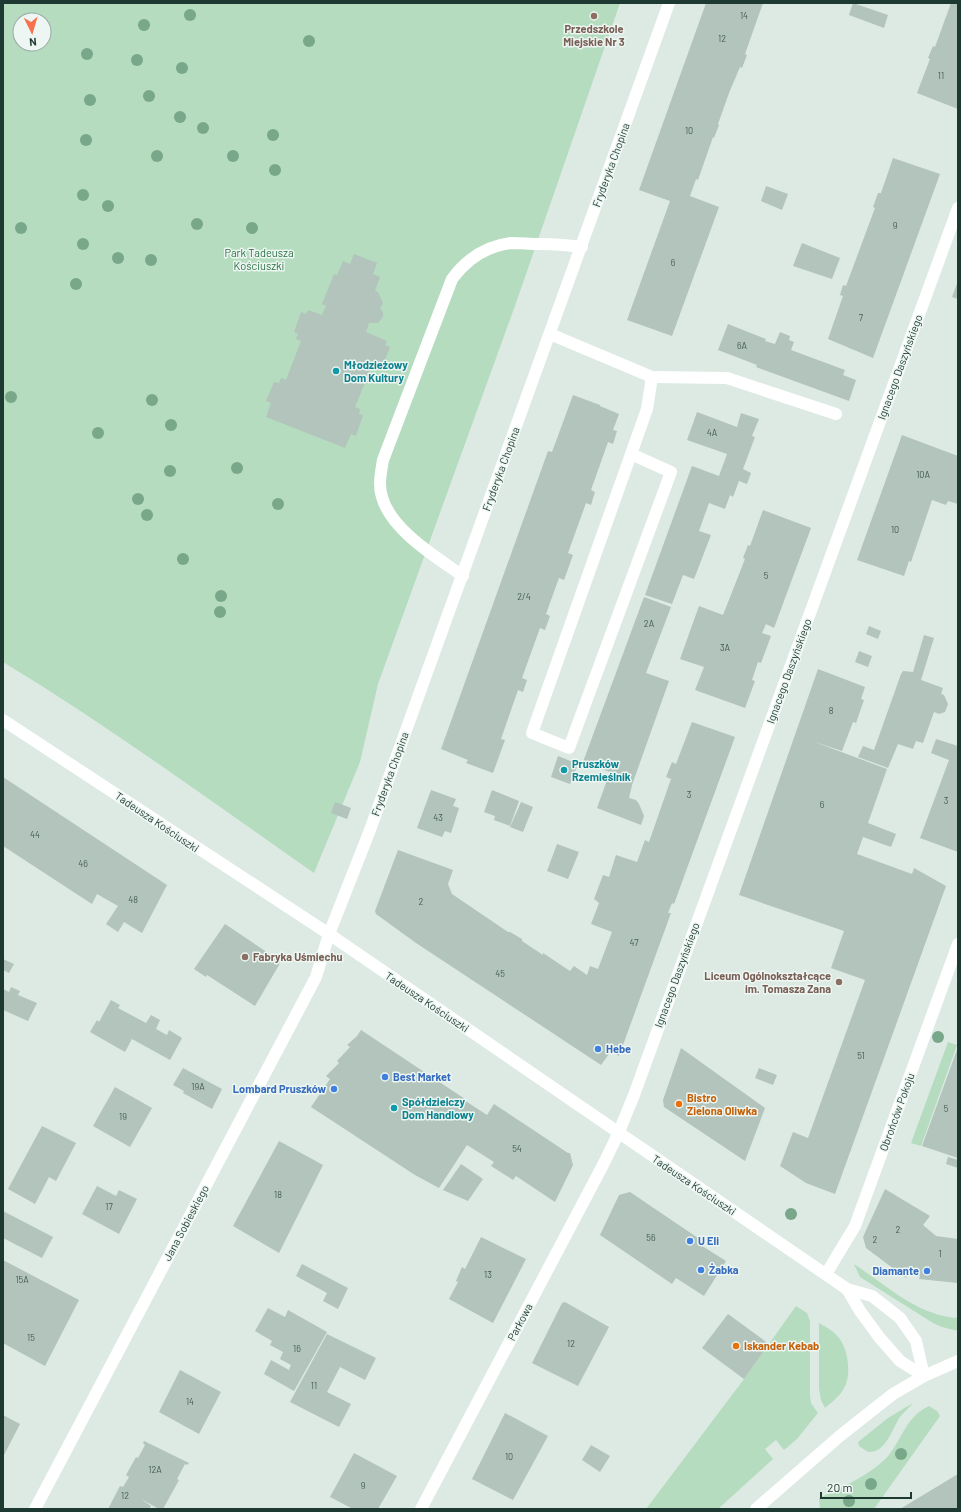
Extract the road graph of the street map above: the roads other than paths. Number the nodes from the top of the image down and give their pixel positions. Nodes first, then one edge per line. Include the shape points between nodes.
1 (669, 3) edge
2 (958, 208) edge
3 (582, 247) junction
4 (550, 334) junction
5 (652, 377) junction
6 (836, 414) dead end
7 (631, 454) junction
8 (463, 576) junction
9 (3, 720) edge
10 (329, 934) junction
11 (958, 944) edge
12 (618, 1134) junction
13 (826, 1274) junction
14 (847, 1289) junction
15 (958, 1361) edge
16 (924, 1376) junction
17 (35, 1509) edge
18 (421, 1509) edge
19 (756, 1509) edge

1 - 3 street, Fryderyka Chopina
2 - 12 street, Ignacego Daszyńskiego
3 - 4 street, Fryderyka Chopina
3 - 8 street via 511,243 486,251 462,266 452,279 383,460 381,496 390,514 415,542
4 - 5 street
4 - 8 street, Fryderyka Chopina
5 - 6 street via 727,378
5 - 7 street via 647,409
7 - 7 street via 532,733 569,748 671,472
8 - 10 street, Fryderyka Chopina
9 - 10 street, Tadeusza Kościuszki
10 - 12 street, Tadeusza Kościuszki
10 - 17 street, Jana Sobieskiego via 316,977
11 - 13 street, Obrońców Pokoju via 855,1226
12 - 13 street, Tadeusza Kościuszki
12 - 18 street, Parkowa
13 - 14 street, Tadeusza Kościuszki
14 - 16 street, Tadeusza Kościuszki via 864,1316 900,1361
14 - 16 street, Tadeusza Kościuszki via 872,1296 900,1318 916,1341
15 - 16 street
16 - 19 street via 887,1398

